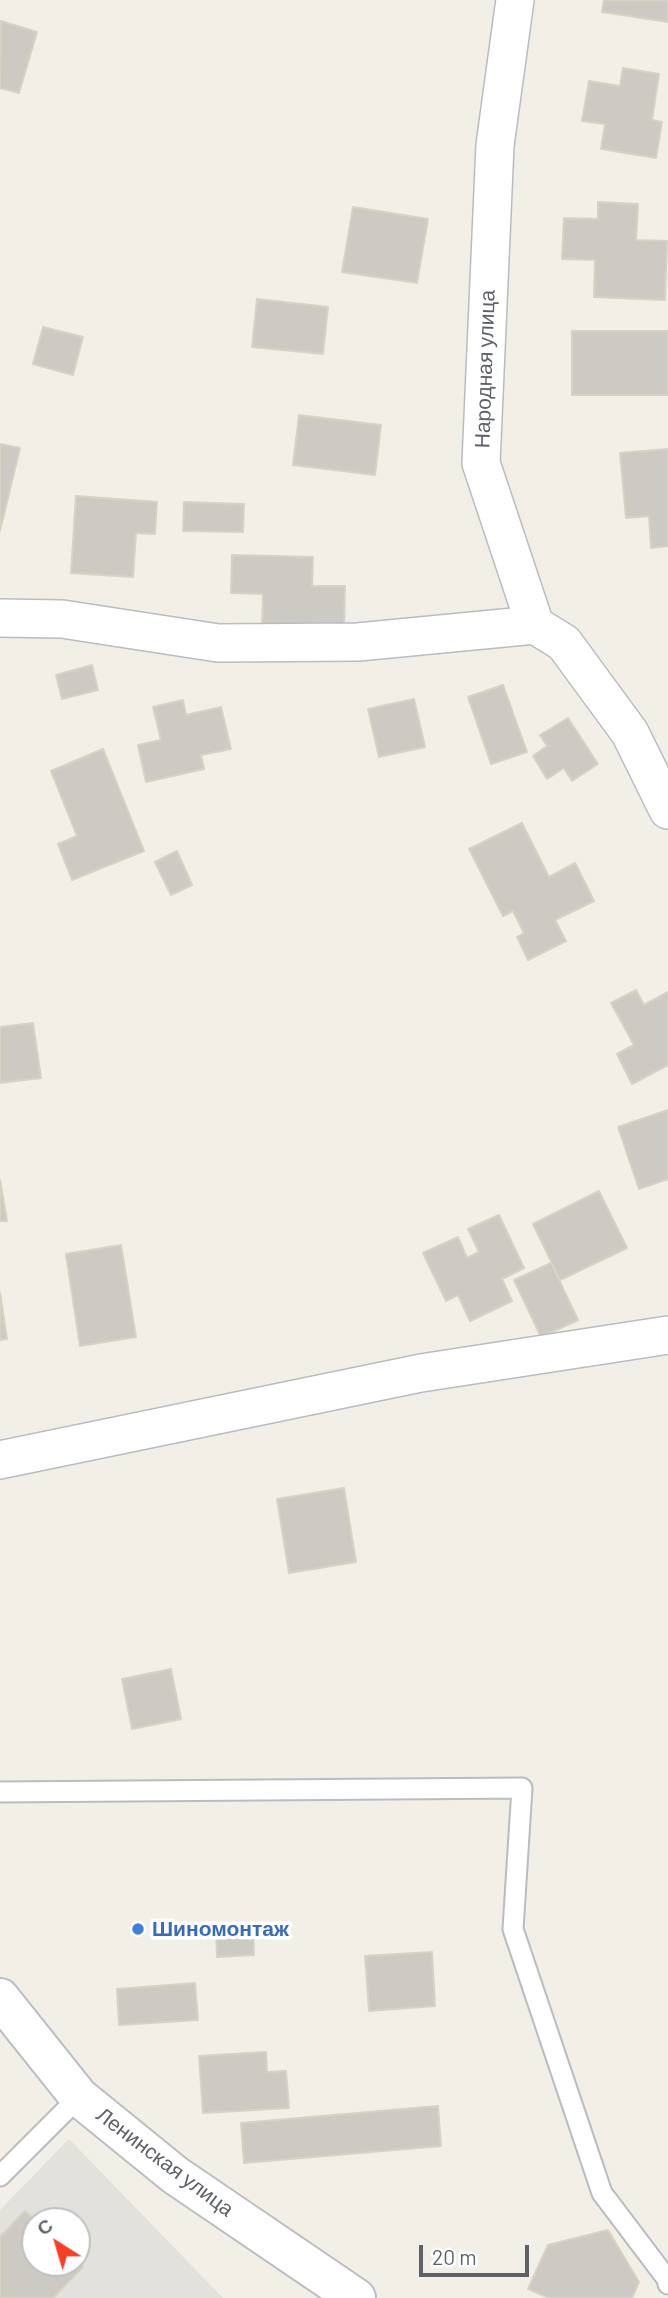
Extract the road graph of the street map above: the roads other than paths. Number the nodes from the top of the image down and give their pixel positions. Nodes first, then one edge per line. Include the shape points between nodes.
1 (515, 0) edge
2 (0, 618) edge
3 (535, 625) junction
4 (668, 810) edge
5 (668, 1335) edge
6 (0, 1460) edge
7 (0, 1792) edge
8 (0, 1998) edge
9 (79, 2097) junction
10 (0, 2176) edge
11 (668, 2284) edge
12 (356, 2298) edge

1 - 3 street, Народная улица via 495,145 481,463
2 - 3 street via 62,620 218,643 358,642
3 - 4 street via 564,643 630,733
5 - 6 street via 421,1373
7 - 11 lane via 522,1788 513,1929 602,2193
8 - 9 street, Ленинская улица
9 - 10 lane
9 - 12 street, Ленинская улица via 175,2175

